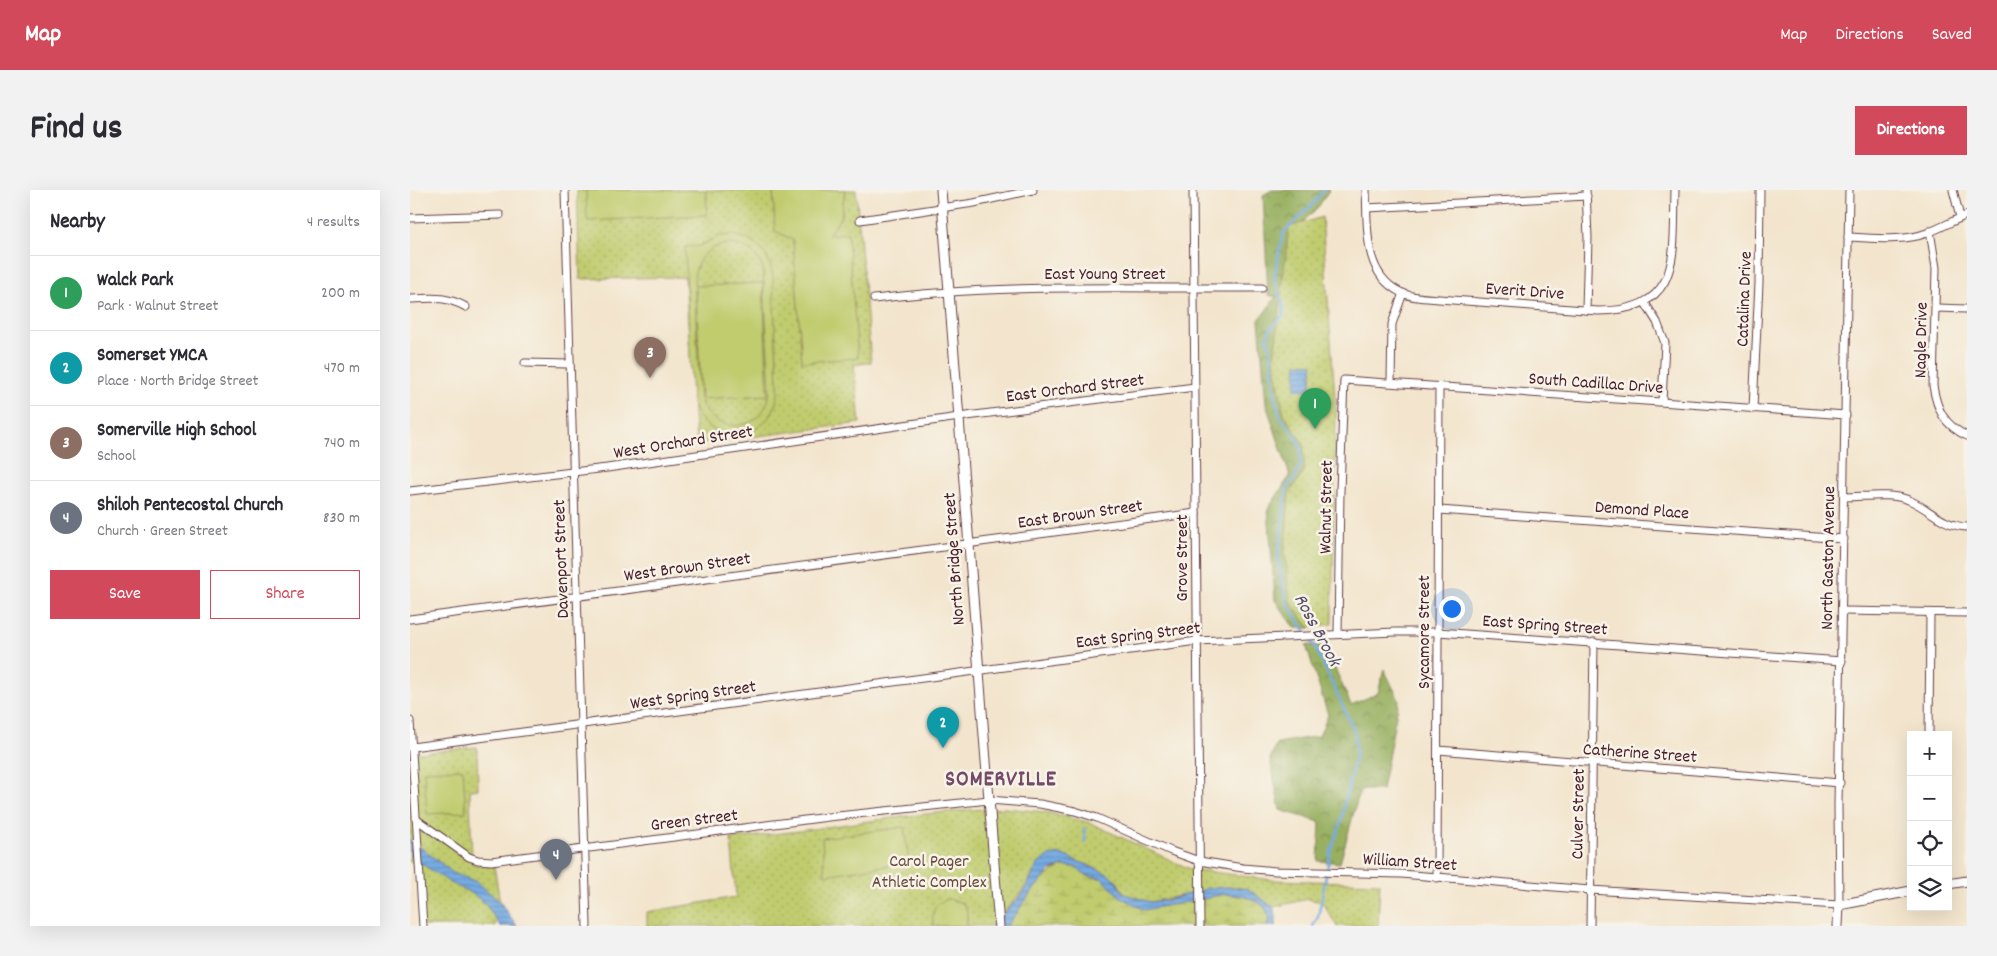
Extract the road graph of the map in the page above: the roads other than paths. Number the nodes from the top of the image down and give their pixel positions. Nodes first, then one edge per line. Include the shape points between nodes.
1 (564, 190) edge
2 (941, 190) edge
3 (1033, 190) edge
4 (1193, 190) edge
5 (1366, 190) edge
6 (1675, 190) edge
7 (1760, 190) edge
8 (1849, 190) edge
9 (1953, 190) edge
10 (1586, 193) edge
11 (943, 208) junction
12 (1367, 208) junction
13 (500, 215) dead end
14 (1964, 216) edge
15 (410, 218) edge
16 (860, 220) dead end
17 (1930, 232) junction
18 (1848, 237) junction
19 (1195, 288) junction
20 (1262, 288) dead end
21 (949, 290) junction
22 (1403, 293) junction
23 (410, 299) edge
24 (874, 299) dead end
25 (1645, 303) junction
26 (466, 307) dead end
27 (1936, 308) junction
28 (1967, 309) edge
29 (1586, 310) junction
30 (525, 364) dead end
31 (569, 364) junction
32 (1344, 380) joint
33 (1391, 382) junction
34 (1195, 387) junction
35 (1439, 387) junction
36 (1662, 401) junction
37 (1753, 409) junction
38 (1846, 415) junction
39 (959, 417) junction
40 (1967, 436) edge
41 (572, 472) junction
42 (410, 491) edge
43 (1845, 497) junction
44 (1439, 510) junction
45 (1196, 513) junction
46 (1967, 527) edge
47 (1844, 539) junction
48 (968, 543) junction
49 (577, 596) junction
50 (1843, 611) junction
51 (1930, 613) junction
52 (1967, 613) edge
53 (410, 619) edge
54 (1438, 632) junction
55 (1338, 634) junction
56 (1197, 641) junction
57 (1594, 642) junction
58 (1842, 661) junction
59 (978, 671) junction
60 (410, 721) edge
61 (580, 725) junction
62 (1929, 731) edge
63 (412, 747) junction
64 (1438, 750) junction
65 (1593, 764) junction
66 (1840, 783) junction
67 (989, 800) junction
68 (416, 819) junction
69 (585, 849) junction
70 (1199, 860) junction
71 (1438, 878) junction
72 (1967, 881) edge
73 (1952, 883) edge
74 (1590, 890) junction
75 (1907, 892) edge
76 (1839, 905) junction
77 (423, 926) edge
78 (587, 926) edge
79 (998, 926) edge
80 (1200, 926) edge
81 (1590, 926) edge
82 (1838, 926) edge

1 - 31 street, Davenport Street
2 - 11 street, North Bridge Street
3 - 11 street
4 - 19 street, Grove Street
5 - 12 street
6 - 25 street via 1670,272 1659,290
7 - 37 street, Catalina Drive
8 - 18 street, North Gaston Avenue
9 - 14 street
10 - 12 street
10 - 29 street
11 - 16 street
11 - 21 street, North Bridge Street
12 - 22 street via 1368,245 1372,259 1389,284
13 - 15 street
14 - 17 street
17 - 18 street via 1886,239
17 - 27 street, Nagle Drive via 1936,268
18 - 38 street, North Gaston Avenue
19 - 20 street, East Young Street
19 - 21 street, East Young Street
19 - 34 street, Grove Street
21 - 24 street, East Young Street
21 - 39 street, North Bridge Street
22 - 29 street, Everit Drive via 1439,299
22 - 33 street via 1392,324
23 - 26 street via 443,298
25 - 29 street, Everit Drive via 1616,311
25 - 36 street via 1665,343
27 - 28 street
27 - 40 street, Nagle Drive via 1936,403 1949,425
30 - 31 street
31 - 41 street, Davenport Street
32 - 33 street, South Cadillac Drive
32 - 55 street, Walnut Street
33 - 35 street, South Cadillac Drive
34 - 39 street, East Orchard Street
34 - 45 street, Grove Street
35 - 36 street, South Cadillac Drive
35 - 44 street, Sycamore Street
36 - 37 street, South Cadillac Drive
37 - 38 street, South Cadillac Drive
38 - 43 street, North Gaston Avenue
39 - 41 street, West Orchard Street
39 - 48 street, North Bridge Street
41 - 42 street, West Orchard Street
41 - 49 street, Davenport Street
43 - 46 street via 1902,498 1941,521
43 - 47 street, North Gaston Avenue
44 - 47 street, Demond Place
44 - 54 street, Sycamore Street
45 - 48 street, East Brown Street
45 - 56 street, Grove Street
47 - 50 street, North Gaston Avenue
48 - 49 street, West Brown Street
48 - 59 street, North Bridge Street
49 - 53 street, West Brown Street
49 - 61 street, Davenport Street
50 - 51 street
50 - 58 street, North Gaston Avenue
51 - 52 street
51 - 62 street
54 - 55 street, East Spring Street
54 - 57 street, East Spring Street
54 - 64 street, Sycamore Street
55 - 56 street, East Spring Street
56 - 59 street, East Spring Street
56 - 70 street, Grove Street
57 - 58 street, East Spring Street
57 - 65 street, Culver Street
58 - 66 street, North Gaston Avenue
59 - 61 street, West Spring Street
59 - 67 street, North Bridge Street
60 - 63 street
61 - 63 street, West Spring Street
61 - 69 street, Davenport Street
63 - 68 street
64 - 65 street, Catherine Street
64 - 71 street, Sycamore Street
65 - 66 street, Catherine Street
65 - 74 street, Culver Street
66 - 76 street, North Gaston Avenue
67 - 69 street, Green Street via 828,817
67 - 70 street, William Street via 1040,804 1075,811
67 - 79 street, North Bridge Street
68 - 69 street, Green Street via 478,860
68 - 77 street
69 - 78 street, Davenport Street
70 - 71 street, William Street via 1243,868
70 - 80 street, Grove Street
71 - 74 street, William Street
72 - 73 street
74 - 76 street, William Street
74 - 81 street, Culver Street
75 - 76 street
76 - 82 street, North Gaston Avenue

